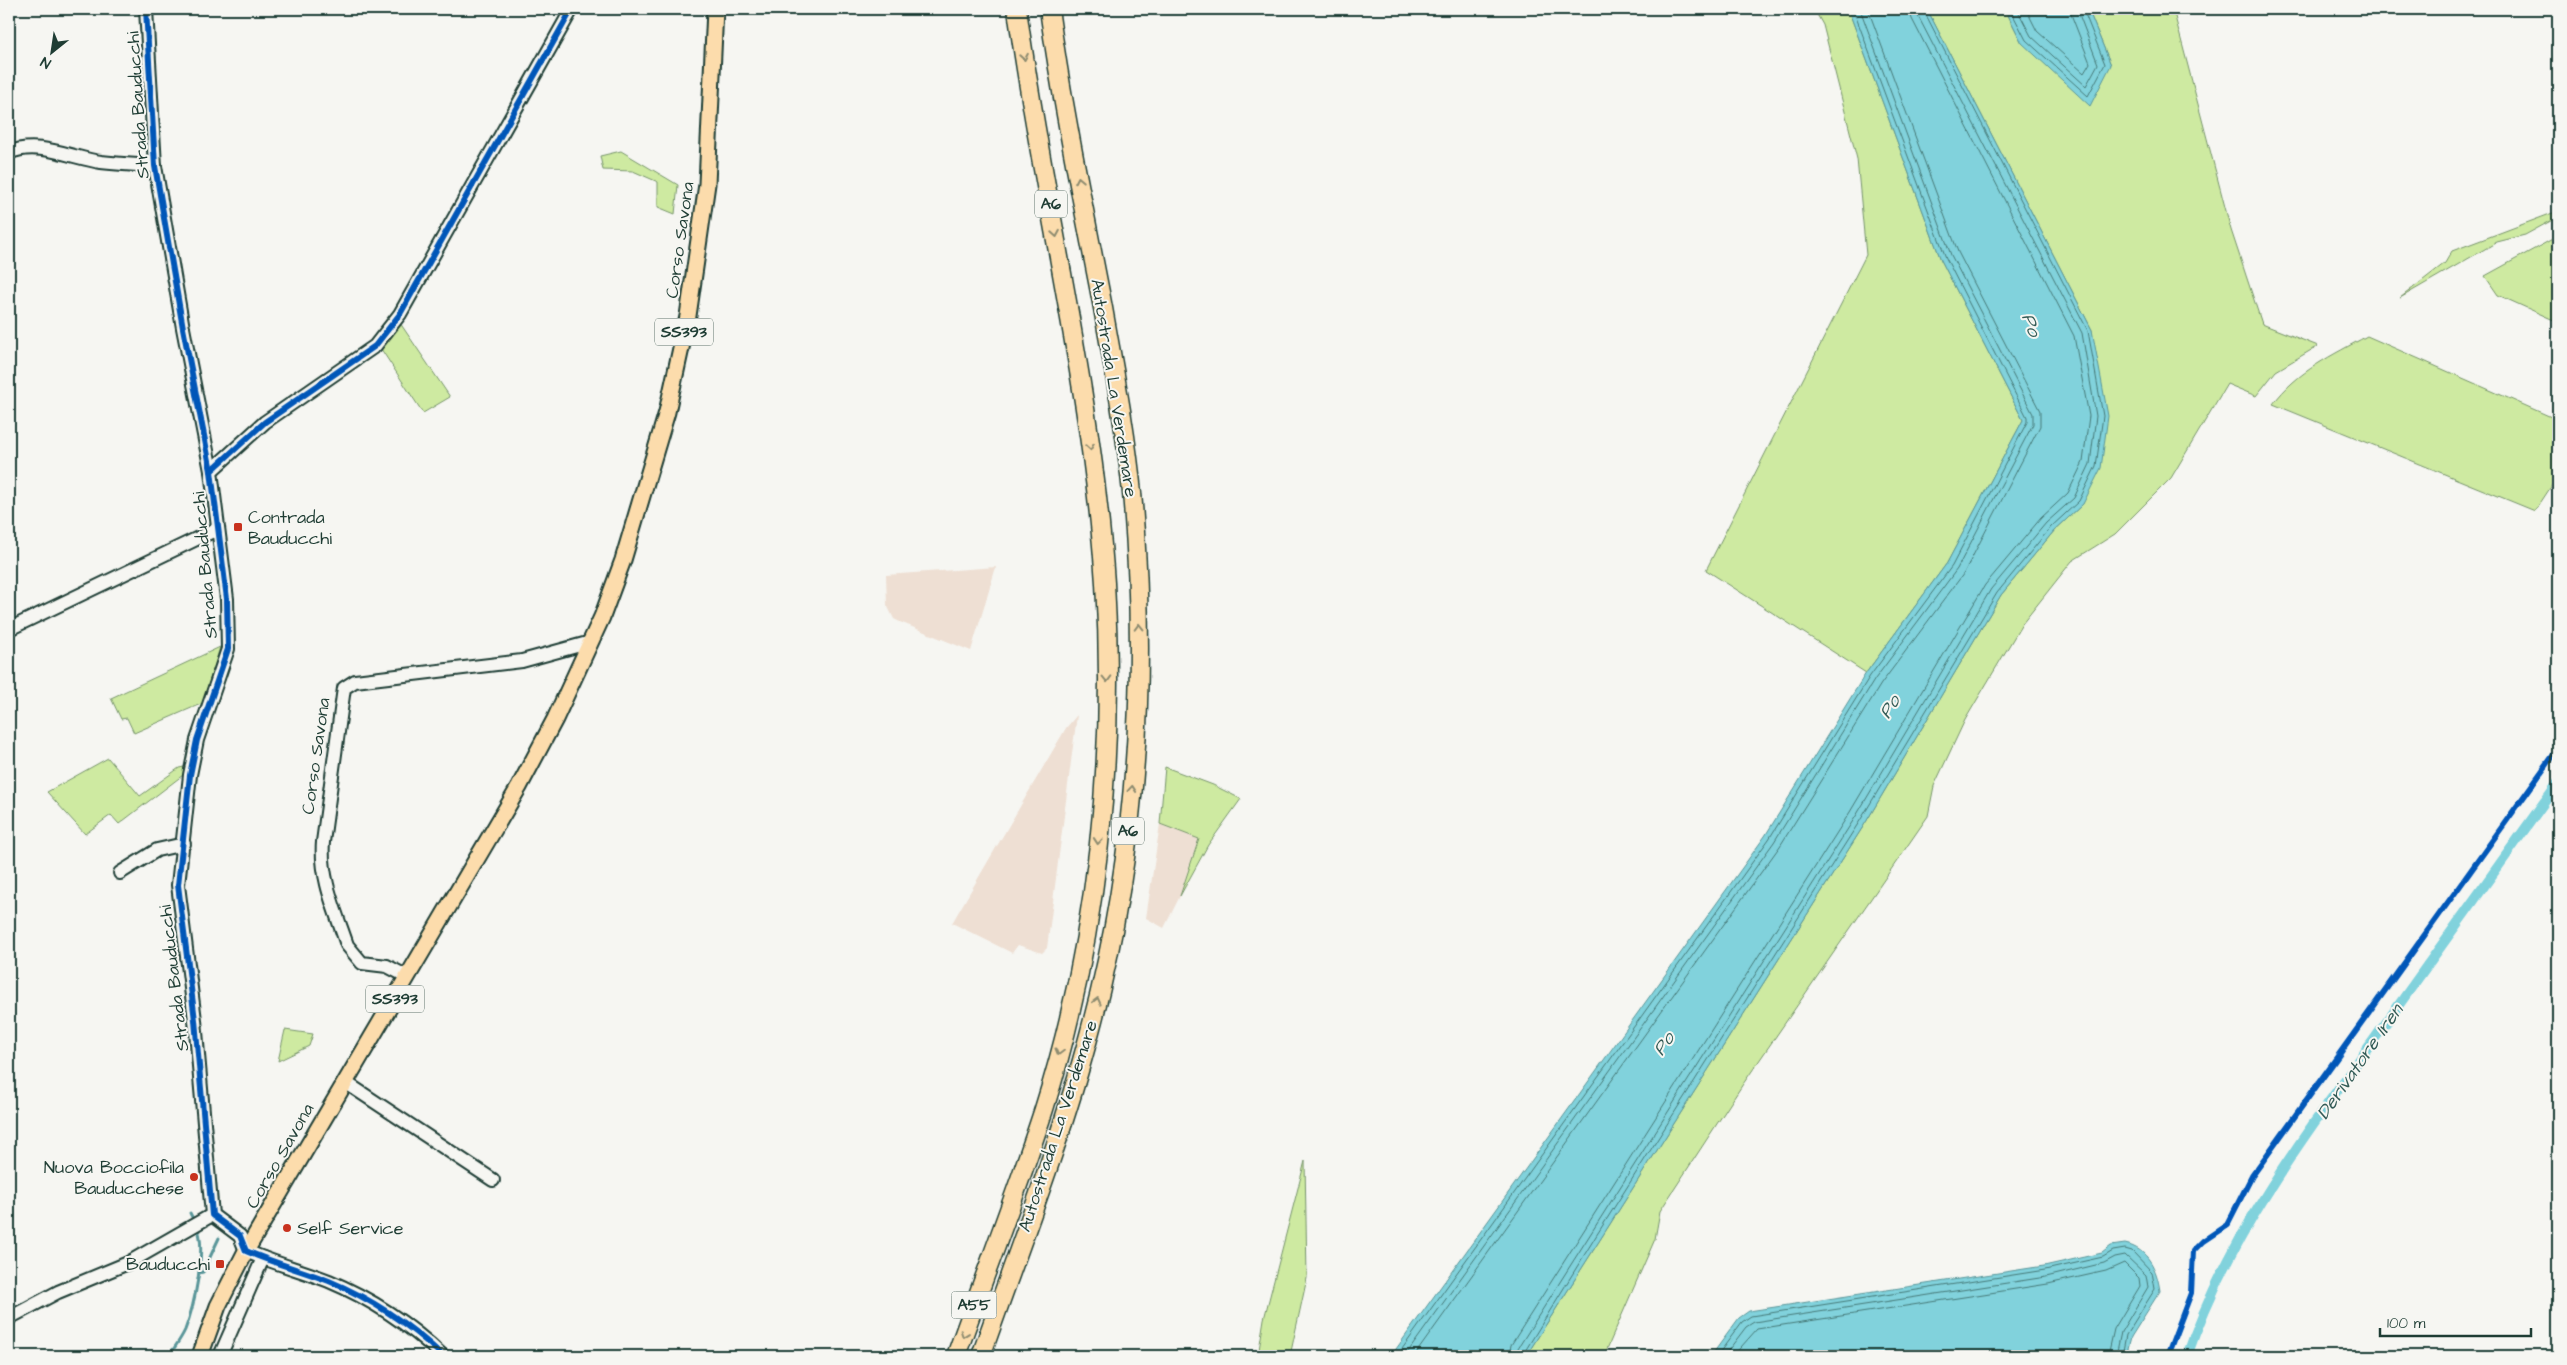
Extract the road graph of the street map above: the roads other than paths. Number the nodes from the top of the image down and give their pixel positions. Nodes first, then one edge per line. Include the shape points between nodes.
1 (146, 9) edge
2 (572, 9) edge
3 (715, 9) edge
4 (1018, 9) edge
5 (1049, 9) edge
6 (9, 153) edge
7 (155, 166) junction
8 (211, 471) junction
9 (217, 529) junction
10 (9, 629) edge
11 (592, 642) junction
12 (184, 844) junction
13 (120, 874) dead end
14 (408, 976) junction
15 (345, 1082) junction
16 (493, 1180) dead end
17 (207, 1218) junction
18 (246, 1251) junction
19 (992, 1255) joint
20 (263, 1258) junction
21 (1013, 1264) joint
22 (9, 1318) edge
23 (200, 1356) edge
24 (220, 1356) edge
25 (443, 1356) edge
26 (956, 1356) edge
27 (981, 1356) edge

1 - 7 street, Strada Bauducchi
2 - 8 street via 388,333 375,346 265,422
3 - 11 main road, Corso Savona / SS393 via 708,184 688,316 642,497 623,560
4 -> 19 highway, Autostrada La Verdemare / A6 via 1095,475 1105,582 1106,745 1097,849 1077,976 1044,1108
21 -> 5 highway, Autostrada La Verdemare / A6 via 1064,1119 1102,983 1125,857 1138,718 1138,586 1132,490 1117,383
6 - 7 street via 18,148 48,150 100,162
7 - 8 street, Strada Bauducchi
8 - 9 street, Strada Bauducchi
9 - 10 street, Strada Bauducchi
9 - 12 street, Strada Bauducchi via 228,599 228,649 197,740
11 - 14 main road, Corso Savona / SS393 via 519,787
11 - 14 street, Corso Savona via 522,660 355,681 344,688 322,850 326,883 347,946 353,954 362,963 387,966
12 - 13 street via 157,850
12 - 17 street, Strada Bauducchi via 178,885 195,1020
14 - 15 main road, Corso Savona / SS393
15 - 16 street
15 - 18 main road, Corso Savona / SS393
17 - 18 street via 240,1236
17 - 22 street via 128,1263 58,1292
18 - 20 street
18 - 23 main road, Corso Savona / SS393 via 218,1306
19 -> 26 highway, A55
20 - 24 street
20 - 25 street via 367,1299
21 - 27 highway, A55

